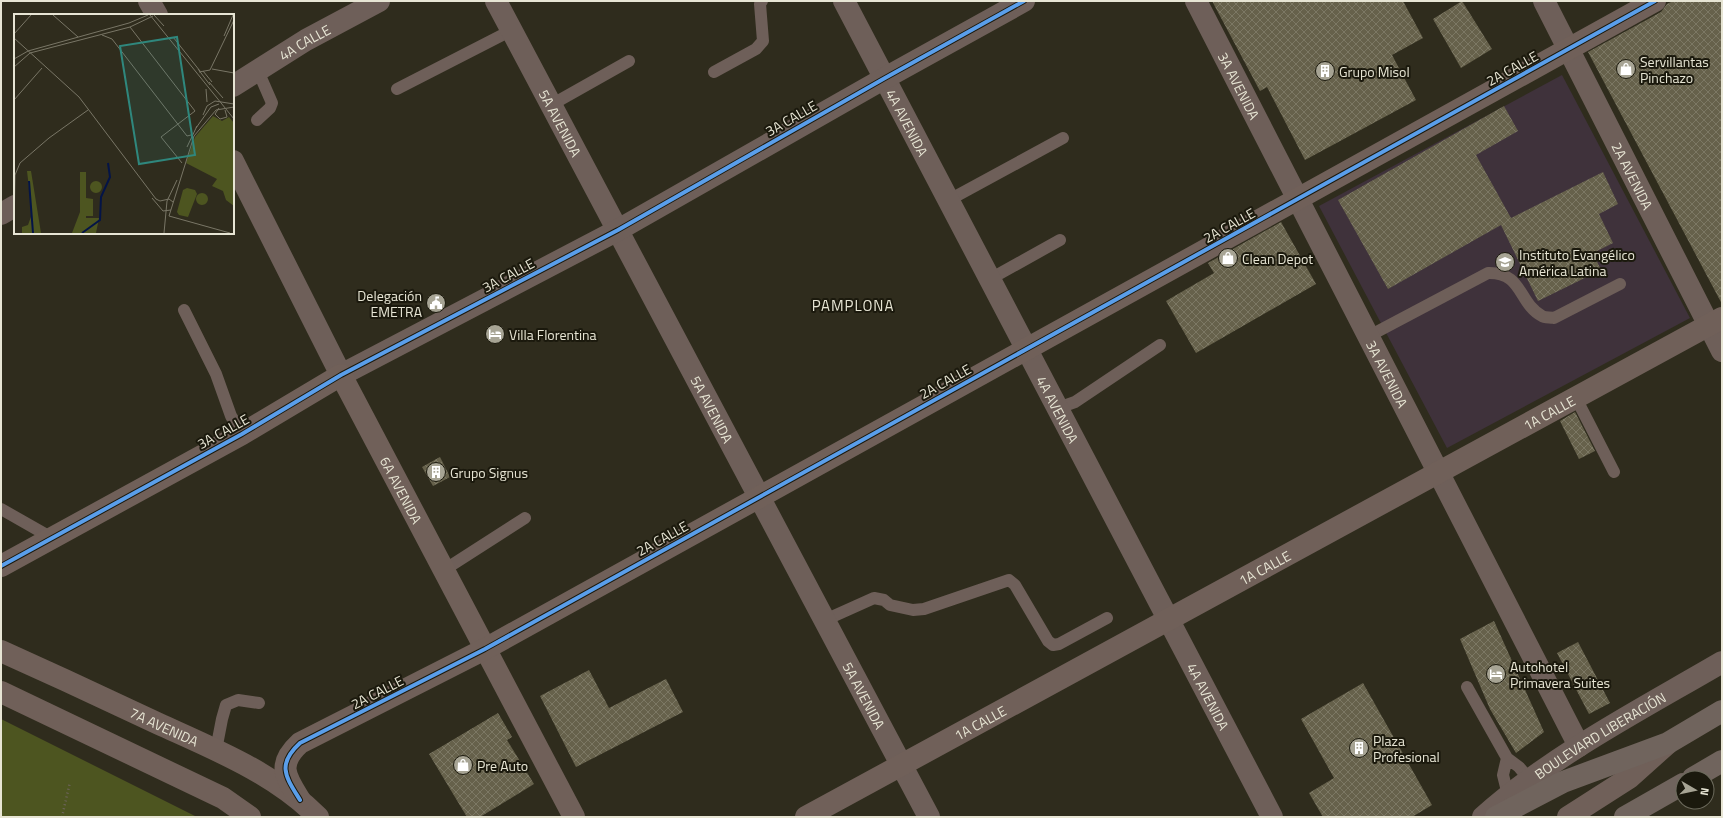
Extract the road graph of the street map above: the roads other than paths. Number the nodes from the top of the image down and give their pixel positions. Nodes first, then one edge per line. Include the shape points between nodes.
1 (149, 1) edge
2 (379, 1) edge
3 (496, 1) edge
4 (762, 1) edge
5 (844, 1) edge
6 (1024, 1) edge
7 (1196, 1) edge
8 (1544, 1) edge
9 (1655, 1) edge
10 (156, 14) edge
11 (512, 30) junction
12 (1569, 49) junction
13 (629, 61) dead end
14 (258, 71) junction
15 (714, 72) dead end
16 (885, 78) junction
17 (234, 85) edge
18 (397, 89) dead end
19 (551, 105) junction
20 (257, 120) dead end
21 (1063, 138) dead end
22 (234, 163) edge
23 (1298, 199) junction
24 (949, 200) junction
25 (618, 230) junction
26 (1060, 240) dead end
27 (990, 279) junction
28 (1620, 284) dead end
29 (184, 310) dead end
30 (1715, 322) edge
31 (1369, 336) junction
32 (1160, 345) dead end
33 (1027, 349) junction
34 (1722, 351) edge
35 (341, 375) junction
36 (1576, 398) junction
37 (1058, 408) junction
38 (242, 434) junction
39 (1439, 472) junction
40 (1614, 472) dead end
41 (759, 497) junction
42 (1, 509) edge
43 (525, 518) dead end
44 (52, 538) junction
45 (1, 566) edge
46 (444, 570) junction
47 (1107, 618) dead end
48 (1169, 619) junction
49 (825, 620) junction
50 (485, 649) junction
51 (1, 651) edge
52 (1722, 662) edge
53 (1467, 687) dead end
54 (1, 692) edge
55 (259, 703) dead end
56 (1722, 710) edge
57 (1668, 743) junction
58 (1579, 746) junction
59 (216, 750) junction
60 (1507, 758) junction
61 (1722, 761) edge
62 (902, 765) junction
63 (1707, 770) edge
64 (1530, 780) junction
65 (1675, 789) edge
66 (1508, 795) junction
67 (300, 800) junction
68 (1632, 814) edge
69 (250, 817) edge
70 (318, 817) edge
71 (574, 817) edge
72 (806, 817) edge
73 (929, 817) edge
74 (1272, 817) edge
75 (1483, 817) edge
76 (1496, 817) edge
77 (1568, 817) edge

1 - 10 street
2 - 14 street, 4A CALLE via 306,40
3 - 11 street, 5A AVENIDA
4 - 15 lane via 760,4 763,41 756,49
5 - 16 street, 4A AVENIDA
6 - 16 street, 3A CALLE
7 - 23 street, 3A AVENIDA
8 - 12 street, 2A AVENIDA
9 - 12 street, 2A CALLE
11 - 18 lane
11 - 19 street, 5A AVENIDA
12 - 23 street, 2A CALLE
12 - 30 street, 2A AVENIDA
13 - 19 lane
14 - 17 street, 4A CALLE
14 - 20 lane via 272,103
16 - 24 street, 4A AVENIDA
16 - 25 street, 3A CALLE
19 - 25 street, 5A AVENIDA
21 - 24 lane
22 - 35 street, 6A AVENIDA
23 - 31 street, 3A AVENIDA
23 - 33 street, 2A CALLE
24 - 27 street, 4A AVENIDA
25 - 35 street, 3A CALLE
25 - 41 street, 5A AVENIDA
26 - 27 lane
27 - 33 street, 4A AVENIDA
28 - 31 lane via 1554,318 1542,316 1535,310 1509,277 1499,273 1488,273
29 - 38 lane via 216,374 231,416
30 - 34 street, 2A AVENIDA
30 - 36 street, 1A CALLE
31 - 39 street, 3A AVENIDA
32 - 37 lane via 1075,402
33 - 37 street, 4A AVENIDA
33 - 41 street, 2A CALLE
35 - 38 street, 3A CALLE
35 - 46 street, 6A AVENIDA
36 - 39 street, 1A CALLE
36 - 40 lane
37 - 48 street, 4A AVENIDA
38 - 44 street, 3A CALLE
39 - 48 street, 1A CALLE
39 - 58 street, 3A AVENIDA
41 - 49 street, 5A AVENIDA
41 - 50 street, 2A CALLE
42 - 44 lane
43 - 46 lane
44 - 45 street, 3A CALLE
46 - 50 street, 6A AVENIDA
47 - 49 lane via 1053,645 1048,641 1015,585 1009,580 924,609 913,610 874,598
48 - 62 street, 1A CALLE
48 - 74 street, 4A AVENIDA
49 - 62 street, 5A AVENIDA
50 - 67 street, 2A CALLE via 300,743 291,751 286,764 286,777
50 - 71 street, 6A AVENIDA
51 - 59 street, 7A AVENIDA
52 - 58 street, BOULEVARD LIBERACIÓN
53 - 60 lane
54 - 69 street via 223,798
55 - 59 lane via 238,700 226,705
56 - 57 highway, BOULEVARD LIBERACIÓN
57 - 76 highway, BOULEVARD LIBERACIÓN via 1563,782
57 - 77 street via 1629,778
58 - 64 street, BOULEVARD LIBERACIÓN
59 - 67 street, 7A AVENIDA via 278,784
60 - 64 lane
60 - 66 lane via 1503,775
61 - 63 highway
62 - 72 street, 1A CALLE
62 - 73 street, 5A AVENIDA
64 - 66 street, BOULEVARD LIBERACIÓN
65 - 68 highway
66 - 75 street, BOULEVARD LIBERACIÓN
67 - 70 street, 7A AVENIDA

